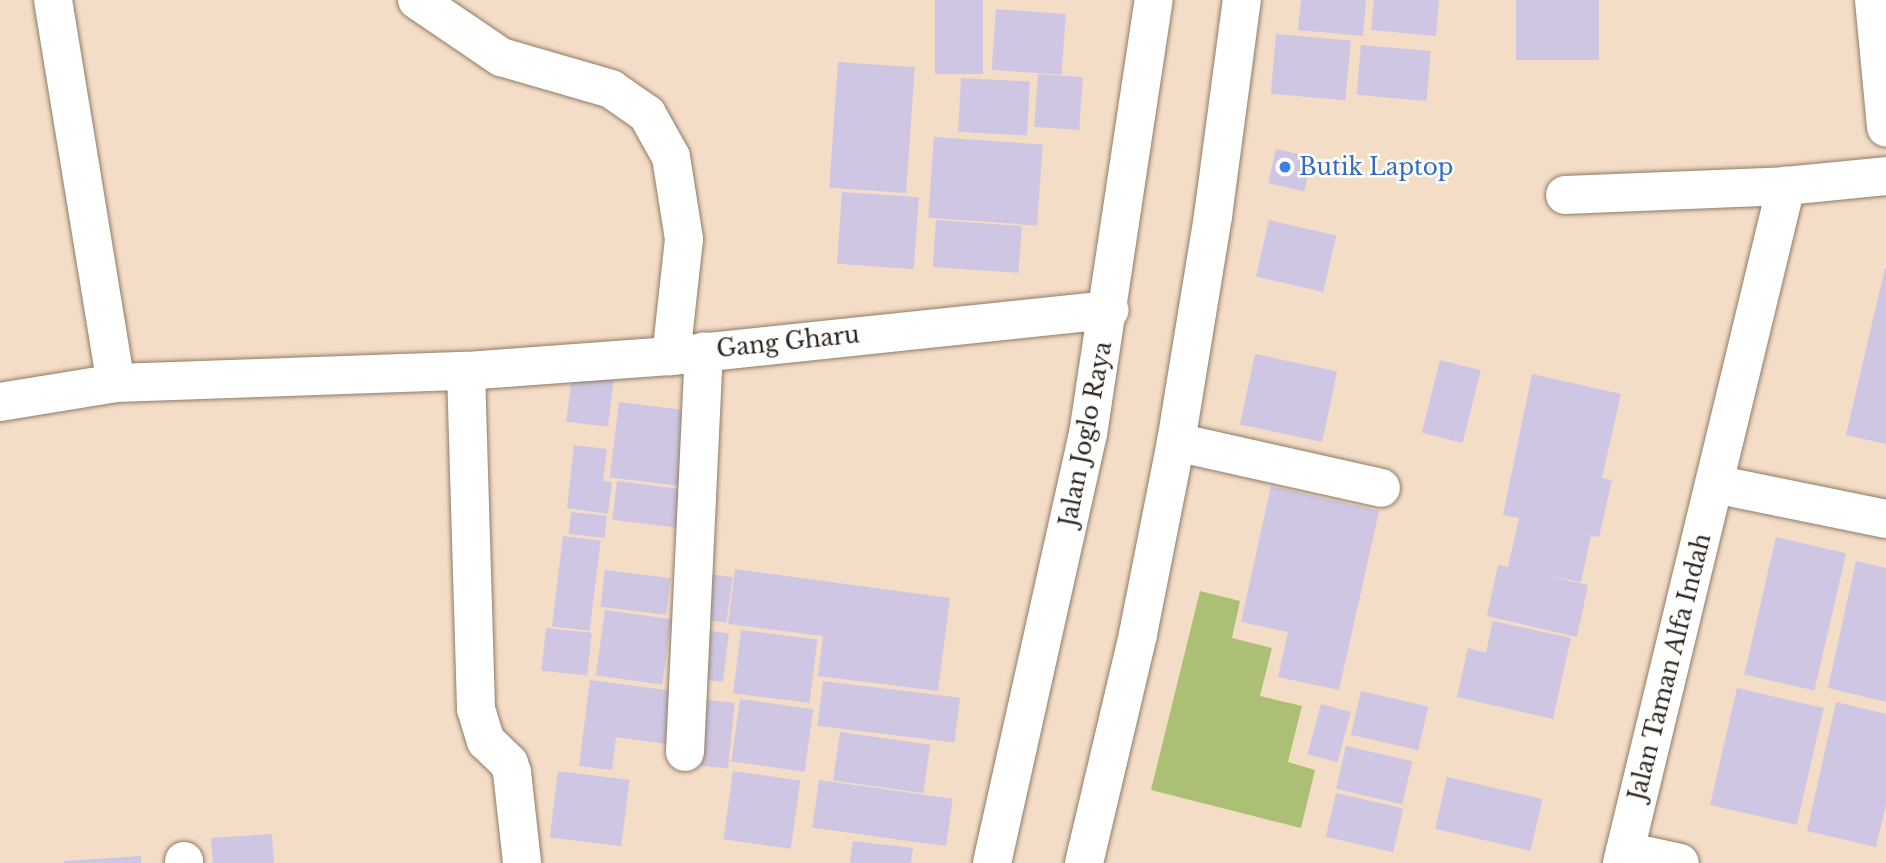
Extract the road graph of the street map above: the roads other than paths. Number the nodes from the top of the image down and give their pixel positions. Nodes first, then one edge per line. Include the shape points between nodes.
1 (53, 0) edge
2 (417, 0) edge
3 (1154, 0) edge
4 (1242, 0) edge
5 (1874, 0) edge
6 (1886, 127) edge
7 (1886, 176) edge
8 (1786, 186) junction
9 (1565, 195) dead end
10 (1110, 310) junction
11 (687, 353) junction
12 (466, 370) junction
13 (116, 383) junction
14 (0, 402) edge
15 (1175, 442) junction
16 (1714, 484) junction
17 (1381, 488) dead end
18 (1886, 519) edge
19 (685, 752) dead end
20 (1624, 857) edge
21 (522, 863) edge
22 (992, 863) edge
23 (1084, 863) edge
24 (1680, 863) edge

1 - 13 street
2 - 11 street via 462,35 501,57 611,89 647,114 671,157 684,239
3 - 10 street, Jalan Joglo Raya
4 - 15 street
5 - 6 street
7 - 8 street
8 - 9 street
8 - 16 street, Jalan Taman Alfa Indah
10 - 11 street, Gang Gharu
10 - 22 street, Jalan Joglo Raya via 1085,447
11 - 12 street, Gang Gharu
11 - 19 street
12 - 13 street, Gang Gharu
12 - 21 street via 476,709 486,741 512,772
13 - 14 street, Gang Gharu
15 - 17 street
15 - 23 street via 1138,634
16 - 18 street
16 - 20 street, Jalan Taman Alfa Indah
20 - 24 street, Jalan Taman Alfa Indah

